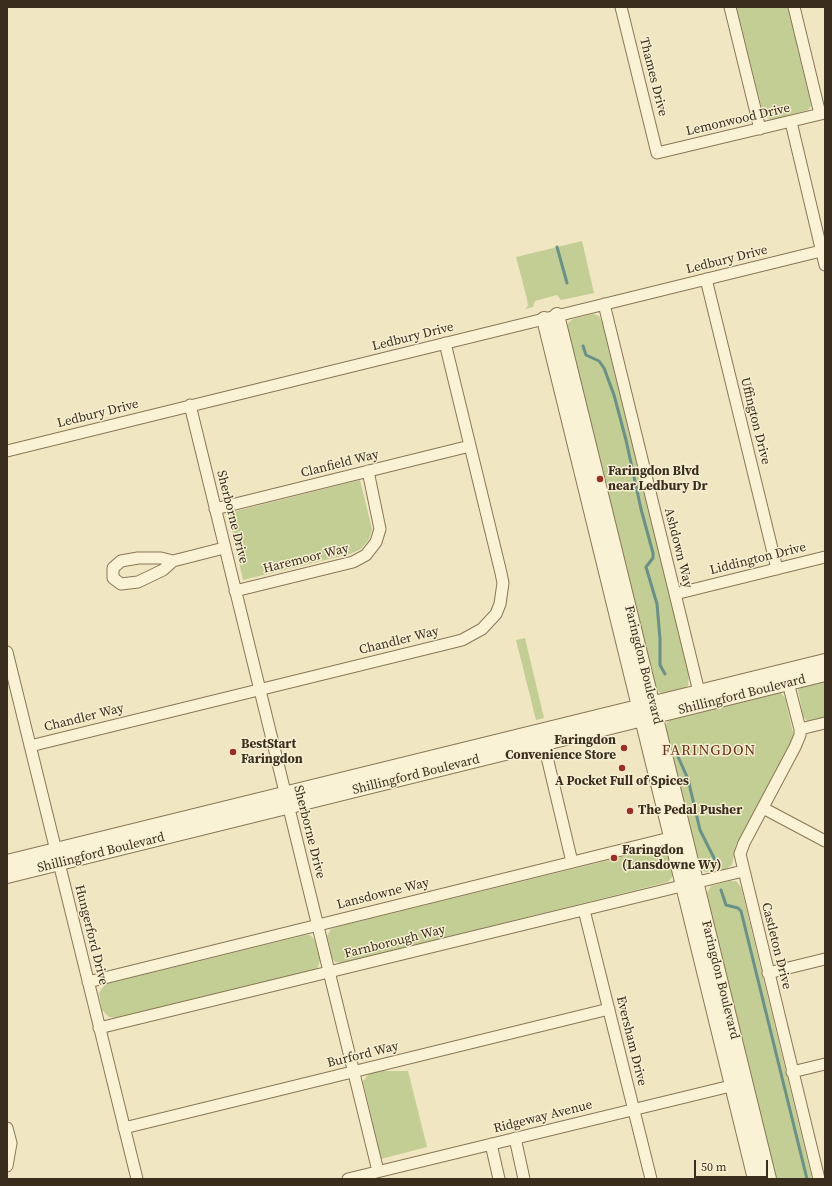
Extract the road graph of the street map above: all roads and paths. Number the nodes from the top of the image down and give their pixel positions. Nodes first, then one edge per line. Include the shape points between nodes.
1 (621, 7) edge
2 (730, 7) edge
3 (794, 7) edge
4 (823, 113) edge
5 (791, 122) junction
6 (760, 129) junction
7 (657, 153) joint
8 (823, 251) edge
9 (825, 265) edge
10 (706, 279) junction
11 (604, 304) junction
12 (550, 317) junction
13 (445, 343) junction
14 (190, 405) junction
15 (470, 446) junction
16 (7, 451) edge
17 (368, 471) junction
18 (215, 509) junction
19 (224, 548) junction
20 (825, 557) edge
21 (173, 561) junction
22 (778, 569) junction
23 (235, 591) junction
24 (675, 594) junction
25 (7, 652) edge
26 (825, 661) edge
27 (825, 674) edge
28 (787, 677) junction
29 (259, 690) junction
30 (701, 698) junction
31 (648, 712) junction
32 (825, 723) edge
33 (800, 729) junction
34 (543, 738) junction
35 (30, 746) junction
36 (287, 800) junction
37 (763, 808) junction
38 (678, 836) junction
39 (825, 841) edge
40 (57, 857) junction
41 (7, 862) edge
42 (572, 862) junction
43 (743, 871) junction
44 (7, 876) edge
45 (690, 884) junction
46 (584, 910) junction
47 (317, 925) junction
48 (825, 959) edge
49 (329, 973) junction
50 (768, 973) junction
51 (88, 982) junction
52 (609, 1009) junction
53 (99, 1028) junction
54 (825, 1064) edge
55 (353, 1071) junction
56 (792, 1072) junction
57 (739, 1084) junction
58 (634, 1110) junction
59 (7, 1128) edge
60 (124, 1128) junction
61 (515, 1138) junction
62 (491, 1144) junction
63 (7, 1166) edge
64 (378, 1172) junction
65 (820, 1173) edge
66 (137, 1179) edge
67 (348, 1179) edge
68 (499, 1179) edge
69 (524, 1179) edge
70 (651, 1179) edge
71 (755, 1179) edge
72 (769, 1179) edge

1 - 7 street, Thames Drive
2 - 6 street
3 - 4 street
4 - 5 street, Lemonwood Drive
5 - 6 street, Lemonwood Drive
5 - 8 street
6 - 7 street, Lemonwood Drive
8 - 9 street
8 - 10 street, Ledbury Drive
10 - 11 street, Ledbury Drive
10 - 22 street, Uffington Drive
11 - 12 street, Ledbury Drive
11 - 24 street, Ashdown Way
12 - 13 street, Ledbury Drive
12 - 31 street, Faringdon Boulevard
13 - 14 street, Ledbury Drive
13 - 15 street, Chandler Way
14 - 16 street, Ledbury Drive
14 - 18 street, Sherborne Drive
15 - 17 street, Clanfield Way
15 - 29 street, Chandler Way via 503,583 500,604 490,621 482,629 462,640
17 - 18 street, Clanfield Way
17 - 23 street, Haremoor Way via 380,529 376,542 366,554 353,562
18 - 19 street, Sherborne Drive
19 - 21 street
19 - 23 street, Sherborne Drive
20 - 22 street, Liddington Drive
21 - 21 street via 163,570 138,582 121,584 113,578 113,568 121,561 138,558
22 - 24 street, Liddington Drive
23 - 29 street, Sherborne Drive
24 - 30 street, Ashdown Way
25 - 35 street, Hungerford Drive
26 - 28 street, Shillingford Boulevard
27 - 28 street, Shillingford Boulevard
28 - 30 street, Shillingford Boulevard
28 - 33 street
29 - 35 street, Chandler Way
29 - 36 street, Sherborne Drive
30 - 31 street, Shillingford Boulevard
31 - 34 street, Shillingford Boulevard
31 - 38 street, Faringdon Boulevard
32 - 33 street
33 - 37 street, Castleton Drive via 798,741
34 - 36 street, Shillingford Boulevard
34 - 42 street
35 - 40 street, Hungerford Drive
36 - 40 street, Shillingford Boulevard
36 - 47 street, Sherborne Drive
37 - 39 street
37 - 43 street, Castleton Drive via 741,848
38 - 42 street, Lansdowne Way
38 - 45 street, Faringdon Boulevard
40 - 41 street, Shillingford Boulevard
40 - 44 street, Shillingford Boulevard
40 - 51 street, Hungerford Drive
42 - 47 street, Lansdowne Way
43 - 45 street, Farnborough Way
43 - 50 street, Castleton Drive
45 - 46 street, Farnborough Way
45 - 57 street, Faringdon Boulevard
46 - 49 street, Farnborough Way
46 - 52 street, Eversham Drive
47 - 49 street, Sherborne Drive
47 - 51 street, Lansdowne Way
48 - 50 street
49 - 53 street, Farnborough Way
49 - 55 street, Sherborne Drive
50 - 56 street, Castleton Drive
51 - 53 street, Hungerford Drive
52 - 55 street, Burford Way
52 - 58 street, Eversham Drive
53 - 60 street, Hungerford Drive
54 - 56 street
55 - 60 street, Burford Way
55 - 64 street, Sherborne Drive
56 - 65 street, Castleton Drive
57 - 58 street, Ridgeway Avenue
57 - 71 street, Faringdon Boulevard
57 - 72 street, Faringdon Boulevard
58 - 61 street, Ridgeway Avenue
58 - 70 street, Eversham Drive
59 - 63 street via 11,1143
60 - 66 street, Hungerford Drive
61 - 62 street, Ridgeway Avenue
61 - 69 street
62 - 64 street, Ridgeway Avenue
62 - 68 street
64 - 67 street, Ridgeway Avenue

